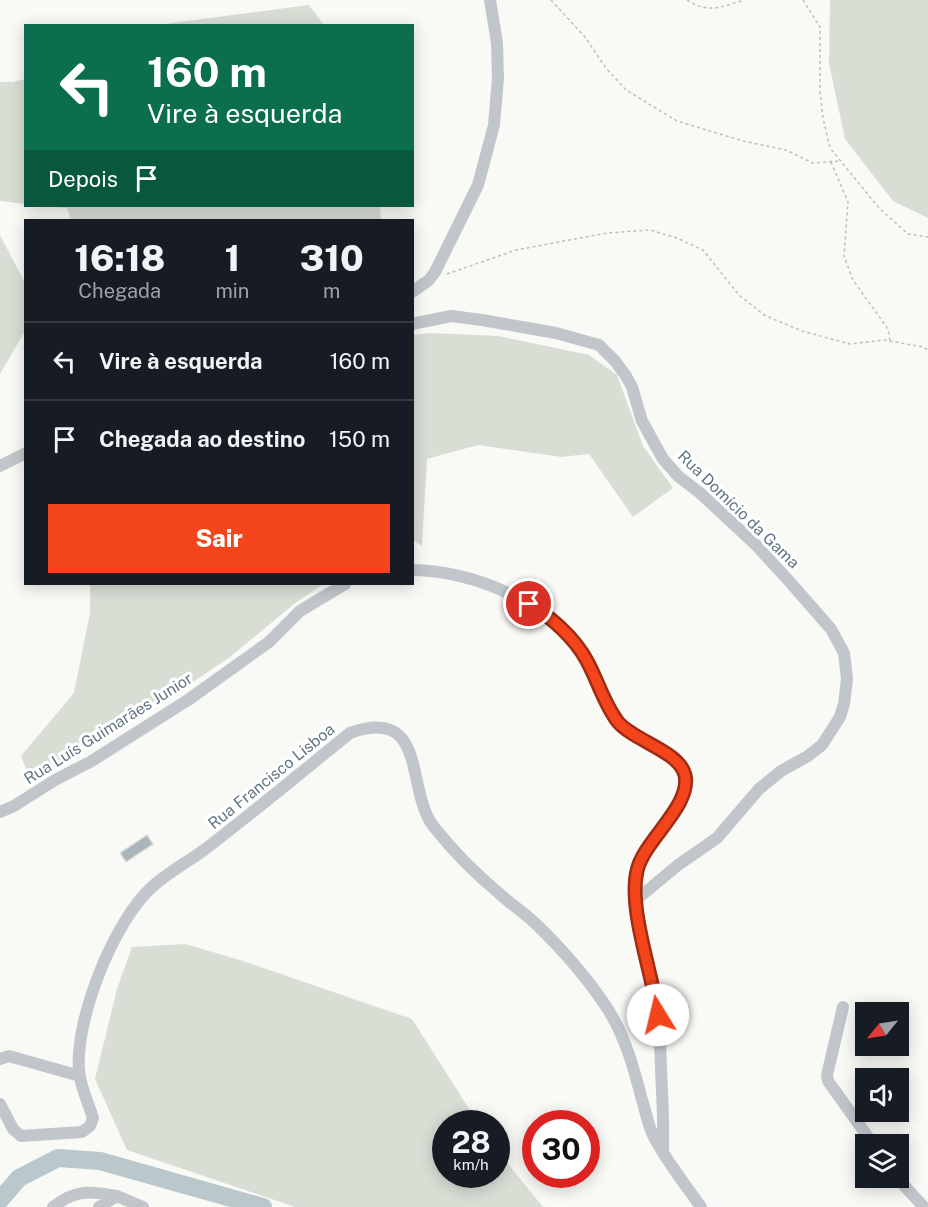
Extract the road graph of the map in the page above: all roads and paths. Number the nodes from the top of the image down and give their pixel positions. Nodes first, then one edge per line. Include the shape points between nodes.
1 (490, 0) edge
2 (551, 0) edge
3 (687, 0) edge
4 (744, 0) edge
5 (803, 0) edge
6 (840, 161) junction
7 (830, 162) junction
8 (928, 237) edge
9 (448, 274) dead end
10 (414, 291) edge
11 (414, 324) edge
12 (890, 342) junction
13 (928, 350) edge
14 (24, 454) edge
15 (0, 466) edge
16 (414, 570) edge
17 (343, 585) edge
18 (0, 812) edge
19 (636, 900) junction
20 (843, 1007) dead end
21 (0, 1059) edge
22 (80, 1076) junction
23 (0, 1104) edge
24 (866, 1134) edge
25 (663, 1150) junction
26 (906, 1188) edge
27 (117, 1196) junction
28 (53, 1207) edge
29 (99, 1207) edge
30 (143, 1207) edge
31 (701, 1207) edge
32 (924, 1207) edge

1 - 10 street via 497,43 494,124 478,185 435,272
2 - 7 path via 626,90 677,121 786,150 813,163
3 - 4 path via 698,8 717,9
5 - 6 path via 820,27 823,118 830,148
6 - 7 path
6 - 8 path via 879,208 908,234
7 - 12 path via 848,202 844,256 853,280 888,329
9 - 12 path via 516,250 607,233 650,230 704,250 739,295 764,315 802,332 850,344
11 - 19 street, Rua Domício da Gama via 452,316 556,333 599,345 626,376 642,421 663,459 789,581 831,629 844,653 844,704 822,745 759,789 717,838
12 - 13 path
14 - 15 street
16 - 19 street via 437,570 489,584 541,611 586,659 619,723 680,764 685,776 684,790 637,870
17 - 18 street, Rua Luís Guimarães Junior via 300,611 269,642 188,700 90,762
19 - 25 street via 661,1036
20 - 24 street via 828,1081
21 - 22 street via 9,1056
22 - 23 street, Rua Francisco Lisboa via 93,1118 82,1132 21,1136
22 - 25 street, Rua Francisco Lisboa via 83,1023 101,967 136,906 152,887 350,733 369,727 384,728 409,749 421,799 432,824 500,895 535,923 608,1011 623,1037 653,1135
25 - 31 street, Rua Francisco Lisboa
26 - 32 street
27 - 28 street via 80,1192
27 - 29 street
27 - 30 street

